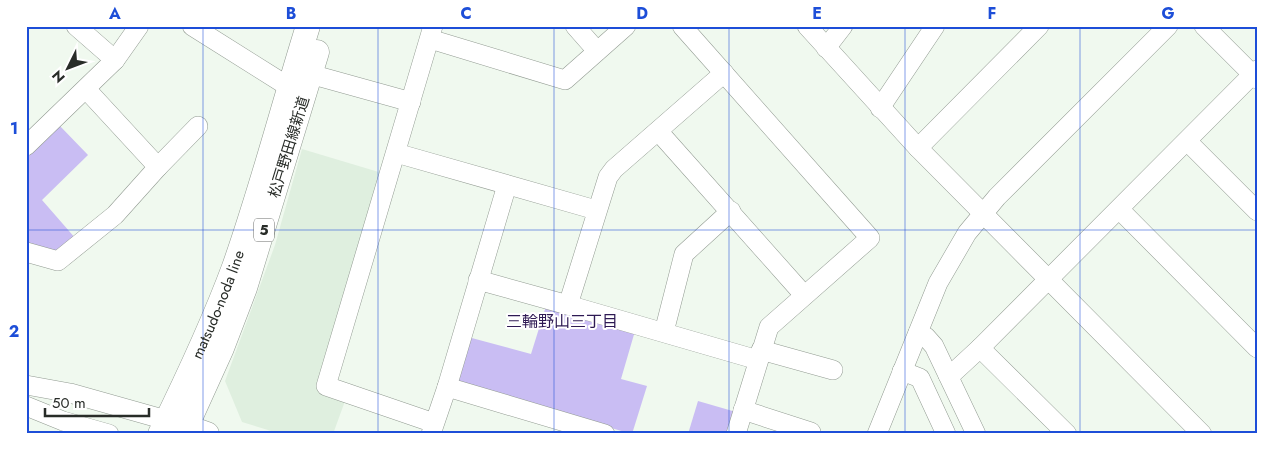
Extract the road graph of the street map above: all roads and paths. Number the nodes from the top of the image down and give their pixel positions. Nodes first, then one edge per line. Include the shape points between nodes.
1 (76, 26) edge
2 (139, 26) edge
3 (192, 26) edge
4 (308, 26) edge
5 (324, 26) edge
6 (575, 26) edge
7 (626, 26) edge
8 (682, 26) edge
9 (807, 26) edge
10 (843, 26) edge
11 (935, 26) edge
12 (1039, 26) edge
13 (1168, 26) edge
14 (1204, 26) edge
15 (432, 32) edge
16 (826, 48) junction
17 (597, 51) junction
18 (115, 60) junction
19 (724, 73) junction
20 (310, 74) junction
21 (1255, 74) edge
22 (289, 87) junction
23 (86, 89) junction
24 (411, 102) junction
25 (880, 108) junction
26 (198, 126) dead end
27 (658, 131) junction
28 (1187, 142) junction
29 (26, 146) edge
30 (918, 148) junction
31 (396, 153) junction
32 (158, 167) junction
33 (507, 185) junction
34 (1119, 209) junction
35 (596, 210) junction
36 (730, 212) junction
37 (1257, 212) edge
38 (983, 215) junction
39 (26, 252) edge
40 (1048, 279) junction
41 (478, 280) junction
42 (804, 295) junction
43 (568, 305) junction
44 (664, 332) junction
45 (918, 333) junction
46 (980, 348) junction
47 (1257, 348) edge
48 (759, 355) junction
49 (833, 370) dead end
50 (902, 371) junction
51 (948, 375) junction
52 (26, 385) edge
53 (447, 387) junction
54 (26, 406) edge
55 (743, 410) junction
56 (433, 428) edge
57 (180, 430) edge
58 (976, 430) edge
59 (582, 431) edge
60 (811, 432) dead end
61 (109, 434) edge
62 (605, 434) edge
63 (736, 434) edge
64 (877, 434) edge
65 (946, 434) edge
66 (1066, 434) edge
67 (1202, 434) edge

1 - 18 street
2 - 18 street
3 - 22 street
4 - 22 main road, matsudo-noda line / 5
5 - 20 main road, 松戸野田線新道 / 5
6 - 17 street
7 - 17 street
8 - 19 street
9 - 16 street
10 - 16 street
11 - 25 street
12 - 30 street
13 - 38 street
14 - 21 street
15 - 17 street via 566,80
15 - 24 street
16 - 25 street
18 - 23 street
19 - 27 street
19 - 42 street via 870,238
20 - 24 street
20 - 57 main road, 松戸野田線新道 / 5 via 245,288 222,348
21 - 28 street
22 - 57 main road, matsudo-noda line / 5 via 234,267 181,393
23 - 29 street
23 - 32 street
24 - 31 street
25 - 30 street
26 - 32 street
27 - 35 street via 614,169
27 - 36 street
28 - 34 street
28 - 37 street
30 - 38 street
31 - 33 street
31 - 56 street via 326,386
32 - 39 street via 115,215 58,261
33 - 35 street
33 - 41 street
34 - 40 street
34 - 47 street
35 - 43 street
36 - 42 street
36 - 44 street via 684,254
38 - 40 street
38 - 45 street via 953,256
40 - 46 street
40 - 67 street
41 - 43 street
41 - 53 street
42 - 48 street via 769,327
43 - 44 street
44 - 48 street
45 - 50 street
45 - 51 street via 934,346
46 - 51 street
46 - 66 street
48 - 49 street
48 - 55 street
50 - 64 street
50 - 65 street via 920,378
51 - 58 street
52 - 57 street via 70,393
53 - 56 street
53 - 59 street
54 - 61 street
55 - 60 street
55 - 63 street
59 - 62 street

